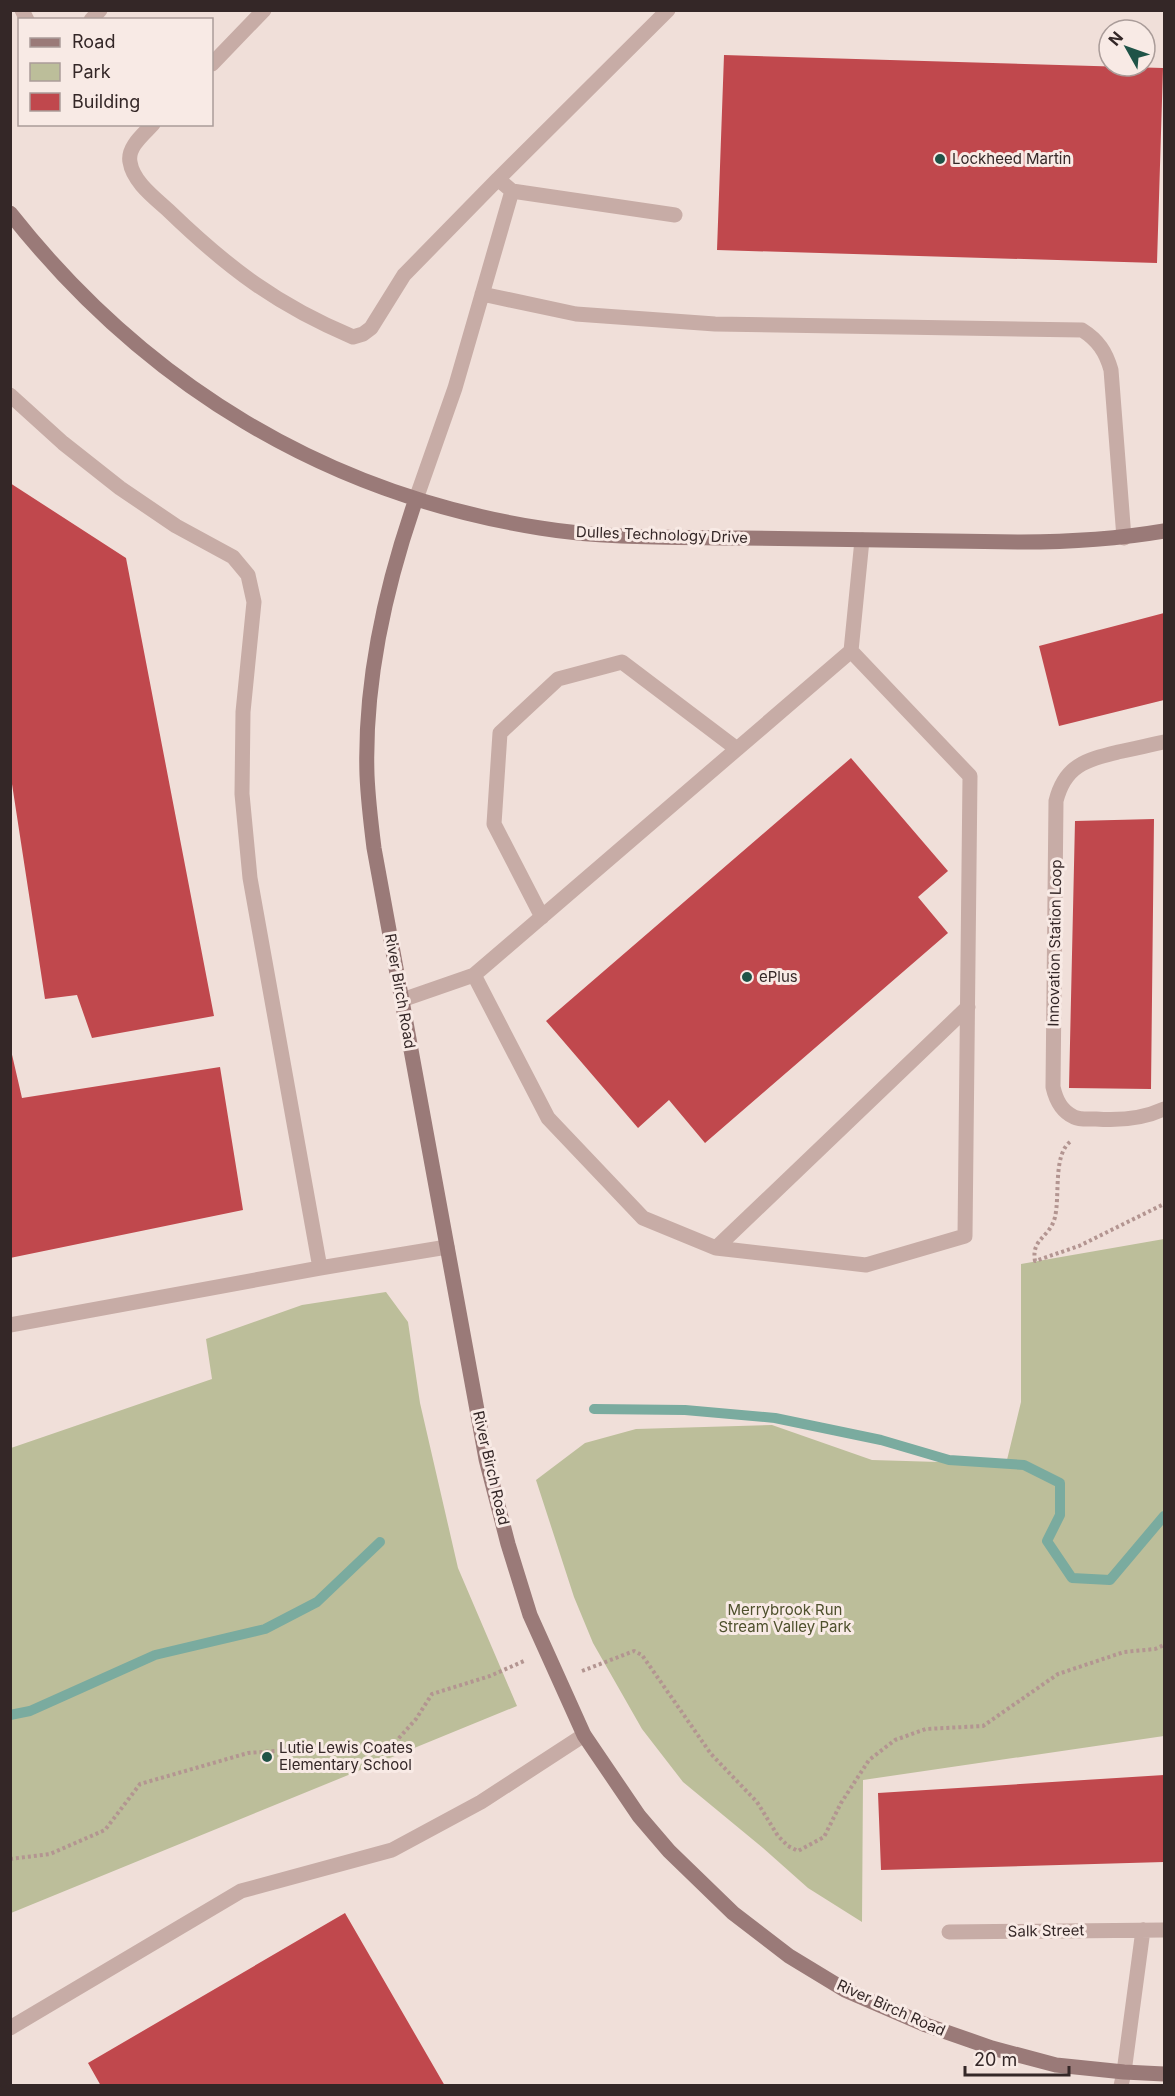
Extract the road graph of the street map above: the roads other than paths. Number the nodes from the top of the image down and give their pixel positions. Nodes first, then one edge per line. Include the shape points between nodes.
1 (264, 10) edge
2 (668, 10) edge
3 (213, 63) edge
4 (151, 126) edge
5 (498, 179) junction
6 (513, 190) junction
7 (10, 213) edge
8 (675, 215) dead end
9 (482, 294) junction
10 (10, 395) edge
11 (416, 500) junction
12 (1164, 531) edge
13 (1125, 538) junction
14 (862, 540) junction
15 (851, 651) junction
16 (1164, 741) edge
17 (737, 749) junction
18 (542, 917) junction
19 (474, 975) junction
20 (402, 1000) junction
21 (968, 1007) junction
22 (1164, 1109) edge
23 (447, 1247) junction
24 (716, 1248) junction
25 (320, 1268) junction
26 (10, 1326) edge
27 (584, 1735) junction
28 (1143, 1930) junction
29 (1164, 1930) edge
30 (949, 1932) dead end
31 (10, 2028) edge
32 (1164, 2074) edge
33 (1122, 2079) edge

1 - 3 street
2 - 5 street
4 - 5 street via 130,152 134,173 146,189 202,243 246,278 293,309 353,337 371,328 404,275
5 - 6 street
6 - 8 street
6 - 9 street
7 - 11 street, Dulles Technology Drive via 86,299 155,360 227,413 270,438
9 - 11 street
9 - 13 street via 576,314 715,324 1082,330 1100,345 1111,370
10 - 25 street via 120,488 176,526 233,557 248,575 254,602 243,712 242,794 250,878
11 - 14 street, Dulles Technology Drive via 493,520 587,534
11 - 20 street, River Birch Road via 385,603 367,737 374,848
12 - 13 street, Dulles Technology Drive
13 - 14 street, Dulles Technology Drive via 1021,542
14 - 15 street
15 - 17 street
15 - 21 street via 970,776
16 - 22 street, Innovation Station Loop via 1084,762 1072,769 1059,791 1053,1087 1059,1104 1080,1119 1132,1119
17 - 18 street
17 - 18 street via 622,662 558,679 500,733 494,824
18 - 19 street
19 - 20 street
19 - 24 street via 548,1118 643,1218
20 - 23 street, River Birch Road
21 - 24 street
21 - 24 street via 965,1236 866,1265
23 - 25 street
23 - 27 street, River Birch Road via 486,1459 508,1544 527,1605
25 - 26 street
27 - 31 street via 481,1802 392,1850 241,1891
27 - 33 street, River Birch Road via 639,1816 669,1851 733,1913 789,1956 845,1990 926,2025 1056,2066
28 - 29 street, Salk Street
28 - 30 street, Salk Street
28 - 33 street
32 - 33 street, River Birch Road

